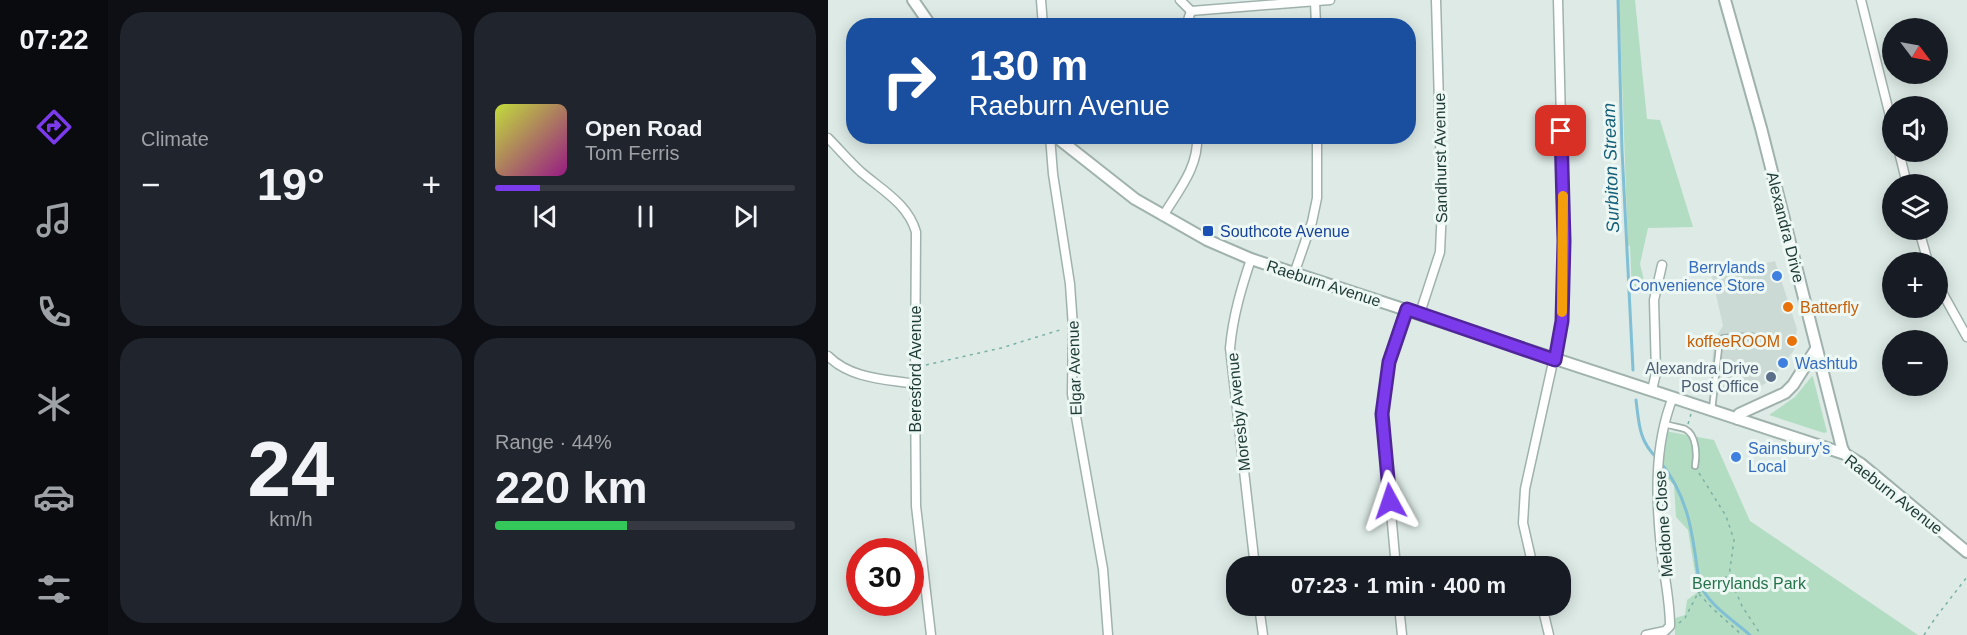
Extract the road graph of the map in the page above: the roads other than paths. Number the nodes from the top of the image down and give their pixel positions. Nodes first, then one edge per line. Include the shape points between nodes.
1 (914, 0) edge
2 (1041, 0) edge
3 (1180, 0) edge
4 (1330, 0) edge
5 (1436, 0) edge
6 (1558, 0) edge
7 (1725, 0) edge
8 (1860, 0) edge
9 (1316, 1) edge
10 (1191, 11) junction
11 (926, 18) edge
12 (1042, 18) edge
13 (1189, 18) edge
14 (1316, 18) edge
15 (1885, 96) edge
16 (828, 138) edge
17 (1051, 144) edge
18 (1065, 144) edge
19 (1197, 144) edge
20 (1317, 144) edge
21 (1163, 216) junction
22 (1251, 259) junction
23 (1662, 265) dead end
24 (1294, 274) junction
25 (1658, 282) junction
26 (1676, 287) dead end
27 (1948, 303) edge
28 (1407, 309) junction
29 (1420, 313) junction
30 (1751, 336) dead end
31 (1967, 337) edge
32 (1816, 349) junction
33 (828, 356) edge
34 (1555, 360) junction
35 (915, 384) junction
36 (1653, 390) junction
37 (1673, 397) junction
38 (1712, 410) junction
39 (1738, 419) junction
40 (1665, 424) junction
41 (1845, 454) junction
42 (1695, 466) road end
43 (1967, 552) edge
44 (1254, 556) edge
45 (1395, 556) edge
46 (1530, 556) edge
47 (1260, 616) edge
48 (1400, 616) edge
49 (1544, 616) edge
50 (931, 635) edge
51 (1108, 635) edge
52 (1263, 635) edge
53 (1402, 635) edge
54 (1549, 635) edge
55 (1646, 635) edge

1 - 11 street
2 - 12 street
3 - 10 street
4 - 9 street
5 - 29 street, Sandhurst Avenue via 1440,252
6 - 34 street via 1564,241 1562,321
7 - 32 street, Alexandra Drive
8 - 15 street
9 - 10 street
9 - 14 street
10 - 13 street
16 - 35 street, Beresford Avenue via 913,219
17 - 51 street, Elgar Avenue via 1070,284 1072,394 1103,569
18 - 21 street, Raeburn Avenue
19 - 21 street via 1193,167
20 - 24 street via 1317,198
21 - 22 street, Raeburn Avenue
22 - 24 street, Raeburn Avenue
22 - 44 street, Moresby Avenue via 1234,312 1230,348
23 - 25 street
24 - 28 street, Raeburn Avenue
25 - 26 lane
25 - 36 street via 1654,300
27 - 31 street
28 - 29 street, Raeburn Avenue
28 - 45 street via 1389,362 1382,414
29 - 34 street, Raeburn Avenue
30 - 38 lane via 1723,338
32 - 39 street via 1785,393 1739,414
32 - 41 street, Alexandra Drive
33 - 35 street via 844,369 862,375
34 - 36 street, Raeburn Avenue
34 - 46 street via 1525,489 1523,523
35 - 50 street, Beresford Avenue via 916,506
36 - 37 street, Raeburn Avenue
37 - 38 street, Raeburn Avenue
37 - 40 street, Meldone Close
38 - 39 street, Raeburn Avenue
39 - 41 street, Raeburn Avenue
40 - 42 lane via 1692,435
40 - 55 street, Meldone Close via 1658,472 1670,626 1665,632
41 - 43 street, Raeburn Avenue
47 - 52 street
48 - 53 street
49 - 54 street

